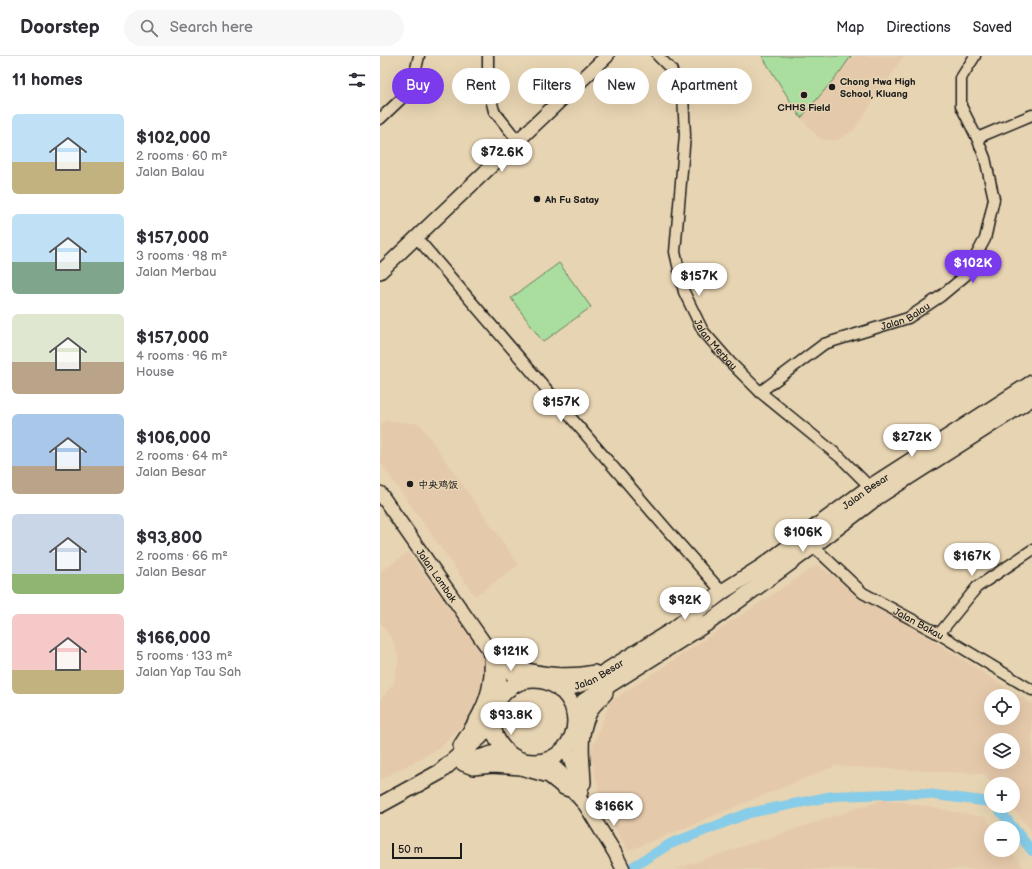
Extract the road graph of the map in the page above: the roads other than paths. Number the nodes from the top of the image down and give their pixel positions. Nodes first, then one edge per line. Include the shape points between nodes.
1 (419, 56) edge
2 (488, 56) edge
3 (607, 56) edge
4 (658, 56) edge
5 (975, 56) edge
6 (1032, 114) edge
7 (380, 119) edge
8 (977, 138) junction
9 (518, 141) junction
10 (417, 238) junction
11 (380, 272) edge
12 (1032, 383) edge
13 (760, 392) junction
14 (1032, 398) edge
15 (870, 487) junction
16 (380, 493) edge
17 (813, 546) junction
18 (1032, 550) edge
19 (722, 592) junction
20 (939, 634) junction
21 (493, 656) junction
22 (613, 675) junction
23 (520, 683) junction
24 (1031, 688) edge
25 (560, 690) junction
26 (503, 694) junction
27 (574, 713) junction
28 (493, 721) junction
29 (566, 747) junction
30 (505, 750) junction
31 (461, 760) junction
32 (547, 760) junction
33 (575, 788) junction
34 (380, 805) edge
35 (623, 869) edge

1 - 7 street via 415,73 401,99
2 - 9 street via 488,88 494,111
3 - 9 street
4 - 13 street, Jalan Merbau via 671,69 683,96 685,135 675,252 684,292 703,331
5 - 8 street, Jalan Balau via 961,78 960,106
6 - 8 street
8 - 13 street, Jalan Balau via 985,158 994,199 985,239 965,276 908,318 824,344
9 - 10 street
10 - 11 street
10 - 19 street
12 - 15 main road, Jalan Besar
13 - 15 street, Jalan Merbau via 841,458
14 - 17 main road, Jalan Besar via 877,497
15 - 19 main road, Jalan Besar via 763,566
16 - 21 street, Jalan Lambak
17 - 20 street, Jalan Bakau via 863,593
17 - 22 main road, Jalan Besar via 709,622
18 - 20 street via 977,587
19 - 22 main road, Jalan Besar
20 - 24 street, Jalan Bakau
21 - 22 main road via 517,668 551,674
21 - 23 street
21 - 26 street
21 - 31 main road via 489,692 474,728 458,750
22 - 25 main road, Jalan Besar
22 - 27 main road, Jalan Besar
22 - 33 main road via 587,716 580,749 583,783
23 - 25 main road, Jalan Besar via 541,681
23 - 26 main road, Jalan Besar
25 - 27 main road, Jalan Besar via 569,700
26 - 28 main road, Jalan Besar via 494,711
27 - 29 main road via 575,725
28 - 30 main road, Jalan Besar via 494,731
28 - 31 main road, Jalan Besar
29 - 32 main road, Jalan Besar
29 - 33 street
30 - 31 main road, Jalan Besar
30 - 32 main road, Jalan Besar via 524,761
31 - 33 main road via 473,767 520,767 549,776 564,787
31 - 34 main road, Jalan Besar
32 - 33 street
33 - 35 street

